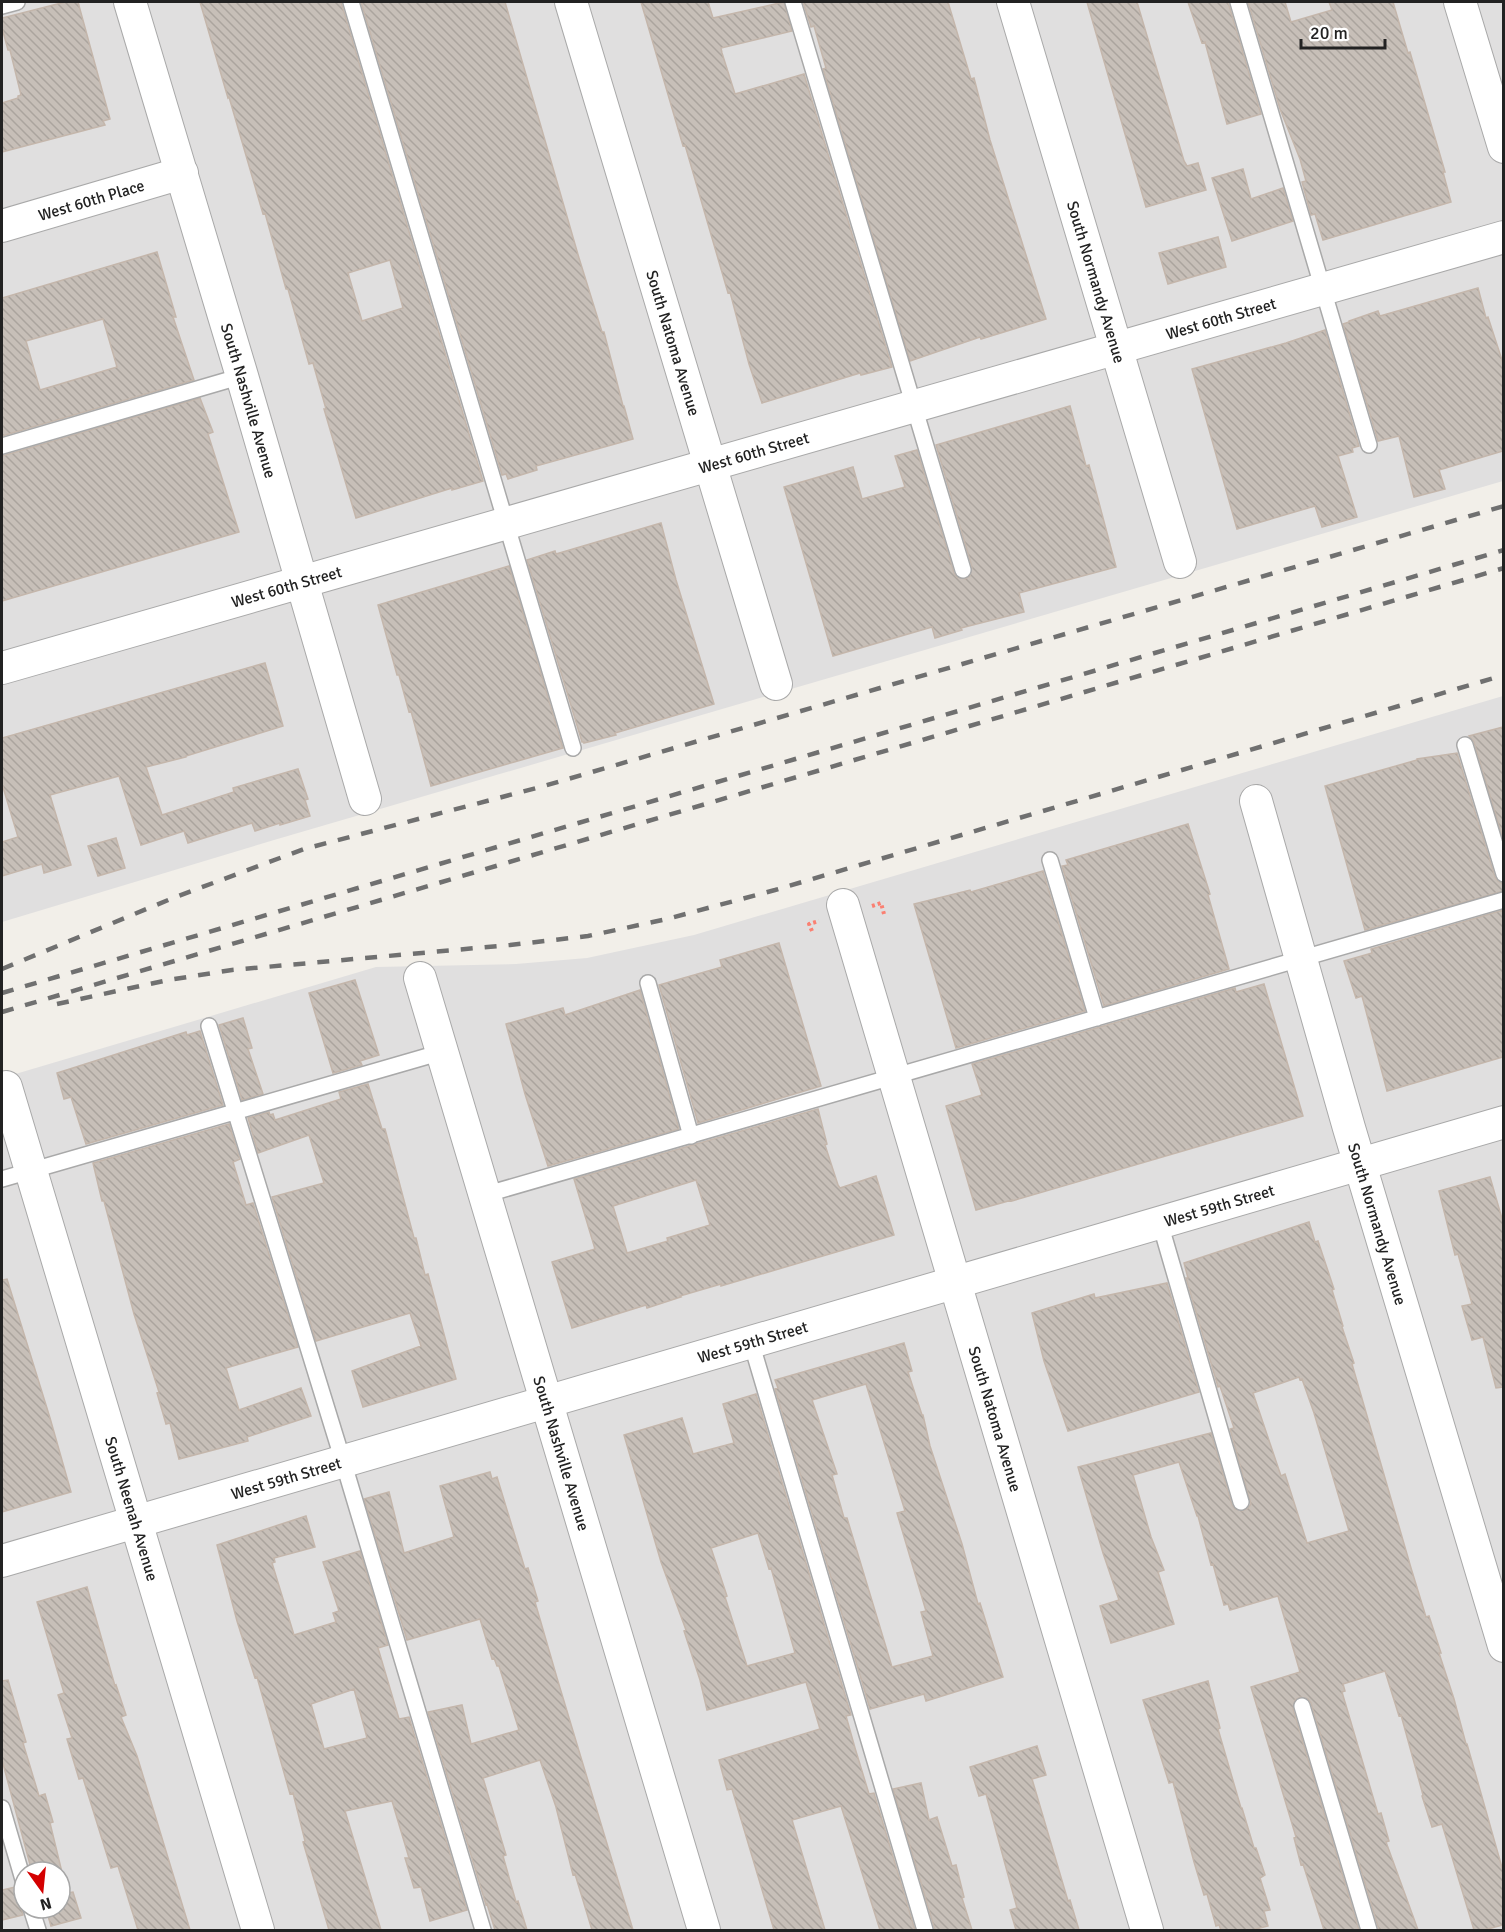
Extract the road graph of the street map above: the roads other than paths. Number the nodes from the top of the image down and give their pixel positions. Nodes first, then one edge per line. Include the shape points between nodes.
1 (16, 2) edge
2 (130, 2) edge
3 (351, 2) edge
4 (571, 2) edge
5 (794, 2) edge
6 (1013, 2) edge
7 (1238, 2) edge
8 (1460, 2) edge
9 (2, 6) edge
10 (1503, 147) edge
11 (182, 173) junction
12 (2, 226) edge
13 (1503, 237) edge
14 (1324, 288) junction
15 (1117, 347) junction
16 (242, 376) junction
17 (914, 406) junction
18 (2, 446) edge
19 (1369, 446) dead end
20 (710, 464) junction
21 (506, 523) junction
22 (1180, 562) dead end
23 (963, 570) dead end
24 (302, 581) junction
25 (2, 668) edge
26 (776, 684) dead end
27 (1465, 745) dead end
28 (573, 748) dead end
29 (365, 799) dead end
30 (1256, 801) dead end
31 (1050, 860) dead end
32 (1503, 874) edge
33 (1503, 900) edge
34 (843, 905) dead end
35 (1301, 958) junction
36 (420, 978) dead end
37 (648, 983) dead end
38 (1097, 1018) junction
39 (209, 1026) dead end
40 (442, 1052) junction
41 (895, 1076) junction
42 (6, 1087) dead end
43 (234, 1112) junction
44 (1503, 1122) edge
45 (691, 1136) junction
46 (1360, 1165) junction
47 (32, 1170) junction
48 (2, 1179) edge
49 (484, 1195) junction
50 (1160, 1223) junction
51 (955, 1284) junction
52 (751, 1342) junction
53 (546, 1402) junction
54 (342, 1461) junction
55 (1241, 1502) dead end
56 (135, 1522) junction
57 (2, 1561) edge
58 (1503, 1646) edge
59 (1302, 1707) dead end
60 (2, 1808) edge
61 (17, 1860) edge
62 (258, 1930) edge
63 (483, 1930) edge
64 (704, 1930) edge
65 (926, 1930) edge
66 (1147, 1930) edge
67 (1368, 1930) edge

1 - 9 lane
2 - 11 street, South Nashville Avenue
3 - 21 lane
4 - 20 street, South Natoma Avenue
5 - 17 lane
6 - 15 street, South Normandy Avenue
7 - 14 lane
8 - 10 street
11 - 12 street, West 60th Place
11 - 16 street, South Nashville Avenue
13 - 14 street, West 60th Street
14 - 15 street, West 60th Street
14 - 19 lane
15 - 17 street, West 60th Street
15 - 22 street, South Normandy Avenue
16 - 18 lane
16 - 24 street, South Nashville Avenue
17 - 20 street, West 60th Street
17 - 23 lane
20 - 21 street, West 60th Street
20 - 26 street, South Natoma Avenue
21 - 24 street, West 60th Street
21 - 28 lane
24 - 25 street, West 60th Street
24 - 29 street, South Nashville Avenue
27 - 32 lane
30 - 35 street, South Normandy Avenue
31 - 38 lane
33 - 35 lane
34 - 41 street, South Natoma Avenue
35 - 38 lane
35 - 46 street, South Normandy Avenue
36 - 40 street, South Nashville Avenue
37 - 45 lane
38 - 41 lane
39 - 43 lane
40 - 43 lane
40 - 49 street, South Nashville Avenue
41 - 45 lane
41 - 51 street, South Natoma Avenue
42 - 47 street, South Neenah Avenue
43 - 47 lane
43 - 54 lane
44 - 46 street, West 59th Street
45 - 49 lane
46 - 50 street, West 59th Street
46 - 58 street, South Normandy Avenue
47 - 48 lane
47 - 56 street, South Neenah Avenue
49 - 53 street, South Nashville Avenue
50 - 51 street, West 59th Street
50 - 55 lane
51 - 52 street, West 59th Street
51 - 66 street, South Natoma Avenue
52 - 53 street, West 59th Street
52 - 65 lane
53 - 54 street, West 59th Street
53 - 64 street, South Nashville Avenue
54 - 56 street, West 59th Street
54 - 63 lane
56 - 57 street, West 59th Street
56 - 62 street, South Neenah Avenue
59 - 67 lane
60 - 61 lane

